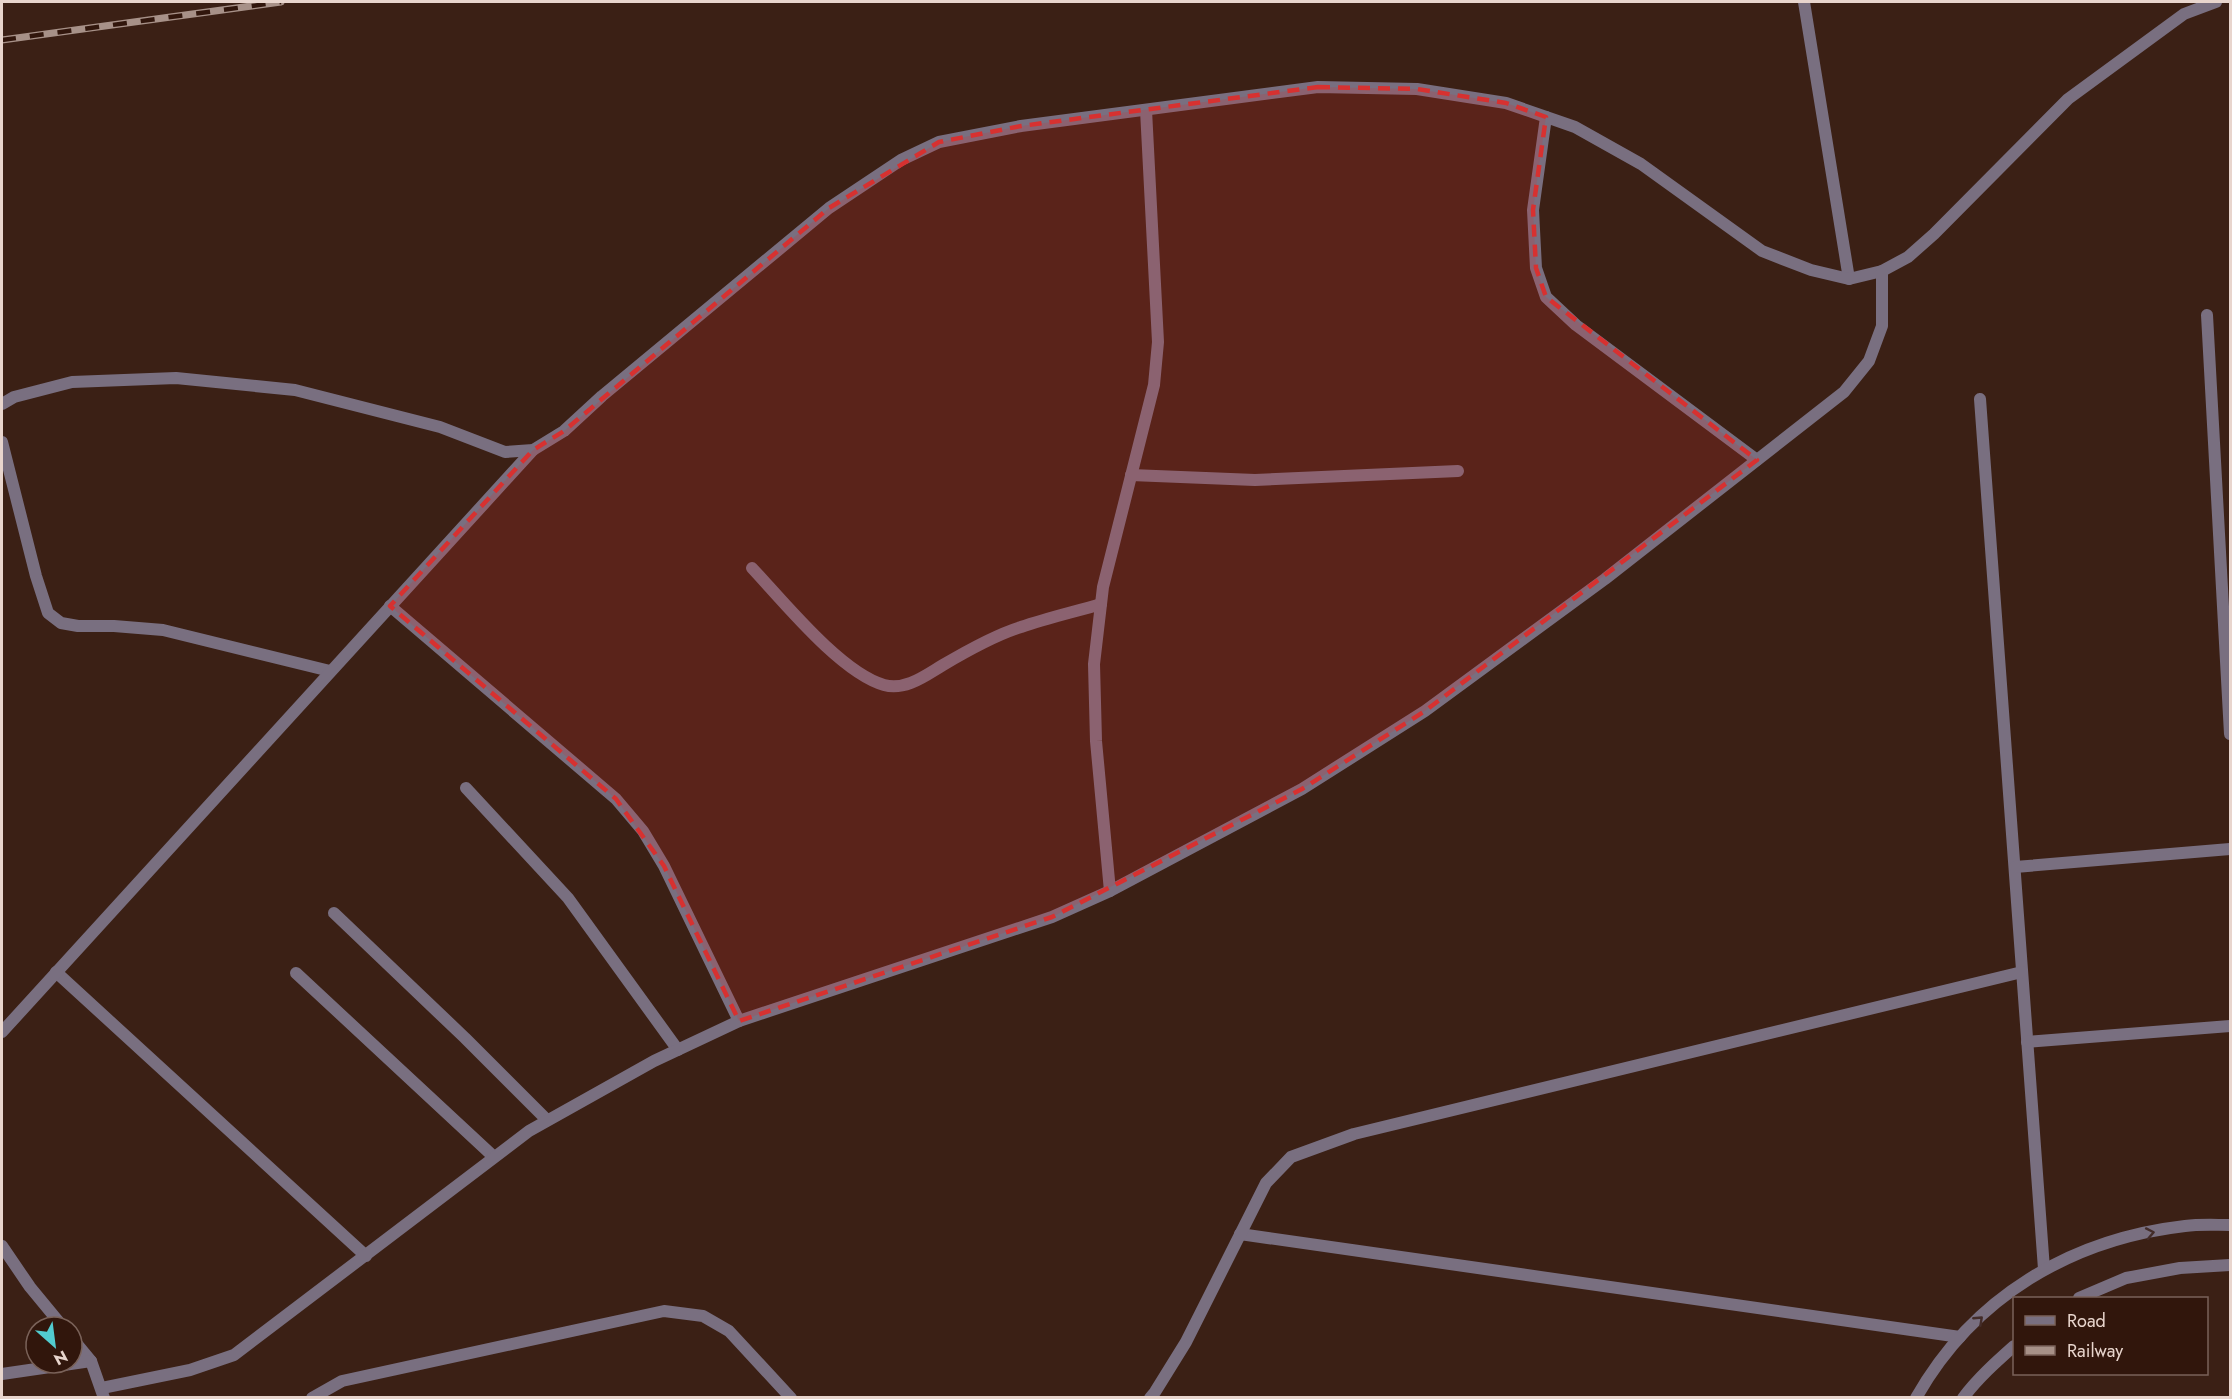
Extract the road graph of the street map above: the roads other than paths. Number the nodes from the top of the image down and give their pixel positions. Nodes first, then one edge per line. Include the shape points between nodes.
1 (1804, 2) edge
2 (2216, 2) edge
3 (1146, 110) junction
4 (1546, 117) junction
5 (1882, 271) junction
6 (1849, 279) junction
7 (2207, 315) dead end
8 (1980, 399) dead end
9 (2, 404) edge
10 (2, 442) edge
11 (533, 450) junction
12 (1757, 460) junction
13 (1458, 471) dead end
14 (1131, 475) junction
15 (752, 568) dead end
16 (1101, 604) junction
17 (390, 606) junction
18 (330, 671) junction
19 (2230, 734) edge
20 (466, 788) dead end
21 (2230, 849) edge
22 (2014, 867) junction
23 (1110, 891) junction
24 (334, 914) dead end
25 (56, 972) junction
26 (296, 972) dead end
27 (2022, 972) junction
28 (739, 1021) junction
29 (2230, 1026) edge
30 (2, 1032) edge
31 (2027, 1042) junction
32 (678, 1050) junction
33 (547, 1120) junction
34 (494, 1157) junction
35 (2230, 1225) edge
36 (1240, 1234) junction
37 (2, 1246) edge
38 (366, 1256) junction
39 (2230, 1265) edge
40 (2044, 1269) junction
41 (2083, 1297) edge
42 (53, 1315) edge
43 (1960, 1337) junction
44 (2013, 1347) edge
45 (84, 1353) edge
46 (91, 1361) junction
47 (2, 1374) edge
48 (103, 1393) edge
49 (312, 1398) edge
50 (791, 1398) edge
51 (1149, 1398) edge
52 (1916, 1398) edge
53 (1963, 1398) edge

1 - 6 street
2 - 5 street via 2184,14 2068,99 1934,234 1908,257
3 - 4 street via 1318,87 1417,89 1506,103
3 - 11 street via 1021,126 939,142 901,160 828,208 564,431
3 - 14 street via 1158,342 1154,385
4 - 6 street via 1575,127 1641,164 1762,251 1810,270
4 - 12 street via 1533,210 1536,268 1546,297 1576,325
5 - 6 street
5 - 12 street via 1882,326 1869,361 1844,392
7 - 19 street
8 - 22 street
9 - 11 street via 14,397 72,382 176,378 295,390 440,428 505,452
10 - 18 street via 48,613 61,623 163,630
11 - 17 street
12 - 23 street via 1605,579 1425,711 1302,789
13 - 14 street via 1255,480
14 - 16 street
15 - 16 street via 837,657 885,685 903,686 1019,627
16 - 23 street via 1094,664 1096,741
17 - 18 street
17 - 28 street via 616,799 664,866
18 - 25 street
20 - 32 street via 568,898
21 - 22 street
22 - 27 street
23 - 28 street via 1052,917
24 - 33 street
25 - 30 street
25 - 38 street
26 - 34 street
27 - 31 street
27 - 36 street via 1354,1134 1291,1157 1266,1183
28 - 32 street
29 - 31 street
31 - 40 street
32 - 33 street
33 - 34 street
34 - 38 street
40 -> 35 street via 2085,1250 2133,1236 2185,1226
36 - 43 street
36 - 51 street via 1186,1342
37 - 42 street
38 - 48 street via 234,1355
39 - 41 street via 2180,1268 2126,1278
43 -> 40 street via 2006,1295
43 - 52 street
44 - 53 street
45 - 46 street
46 - 47 street
46 - 48 street
49 - 50 street via 342,1381 664,1311 703,1316 729,1331

